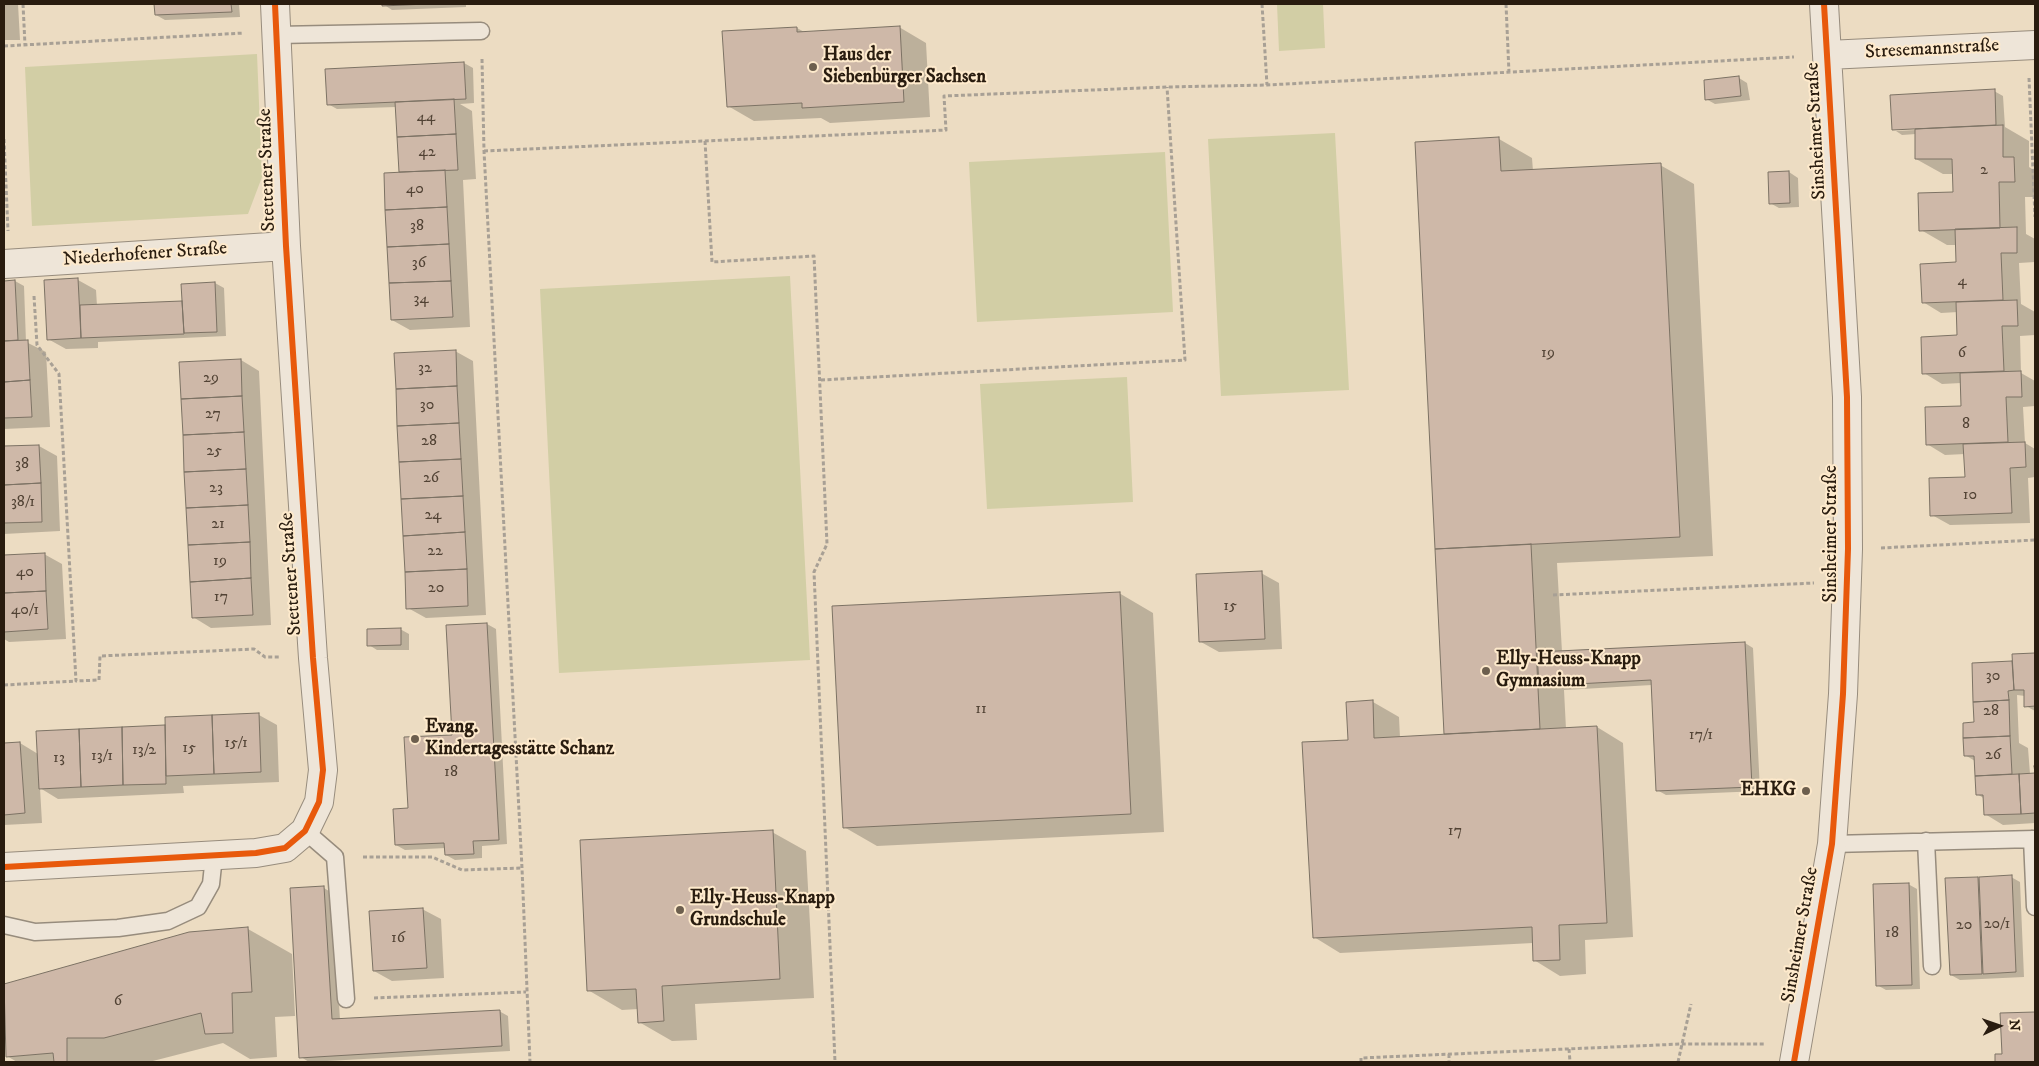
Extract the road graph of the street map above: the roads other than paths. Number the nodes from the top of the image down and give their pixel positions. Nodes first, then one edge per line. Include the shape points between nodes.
1 (275, 4) edge
2 (1824, 4) edge
3 (481, 31) road end
4 (277, 33) junction
5 (2032, 45) edge
6 (1828, 55) junction
7 (286, 246) junction
8 (15, 263) edge
9 (305, 830) junction
10 (2034, 839) edge
11 (1926, 841) junction
12 (1832, 844) junction
13 (214, 856) junction
14 (4, 867) edge
15 (2035, 907) edge
16 (4, 925) edge
17 (1932, 966) dead end
18 (346, 999) road end
19 (1796, 1053) edge

1 - 4 street, Stettener Straße
2 - 6 street, Sinsheimer Straße
3 - 4 lane
4 - 7 street, Stettener Straße
5 - 6 street, Stresemannstraße
6 - 12 street, Sinsheimer Straße via 1846,397 1848,549 1843,694
7 - 8 street, Niederhofener Straße
7 - 9 street, Stettener Straße via 323,770 319,802
9 - 13 street, Stettener Straße via 285,848 256,854
9 - 18 lane via 335,857
10 - 11 lane
10 - 15 lane
11 - 12 lane
11 - 17 lane
12 - 19 street, Sinsheimer Straße
13 - 14 street, Stettener Straße
13 - 16 lane via 211,884 198,907 168,921 118,928 35,932

